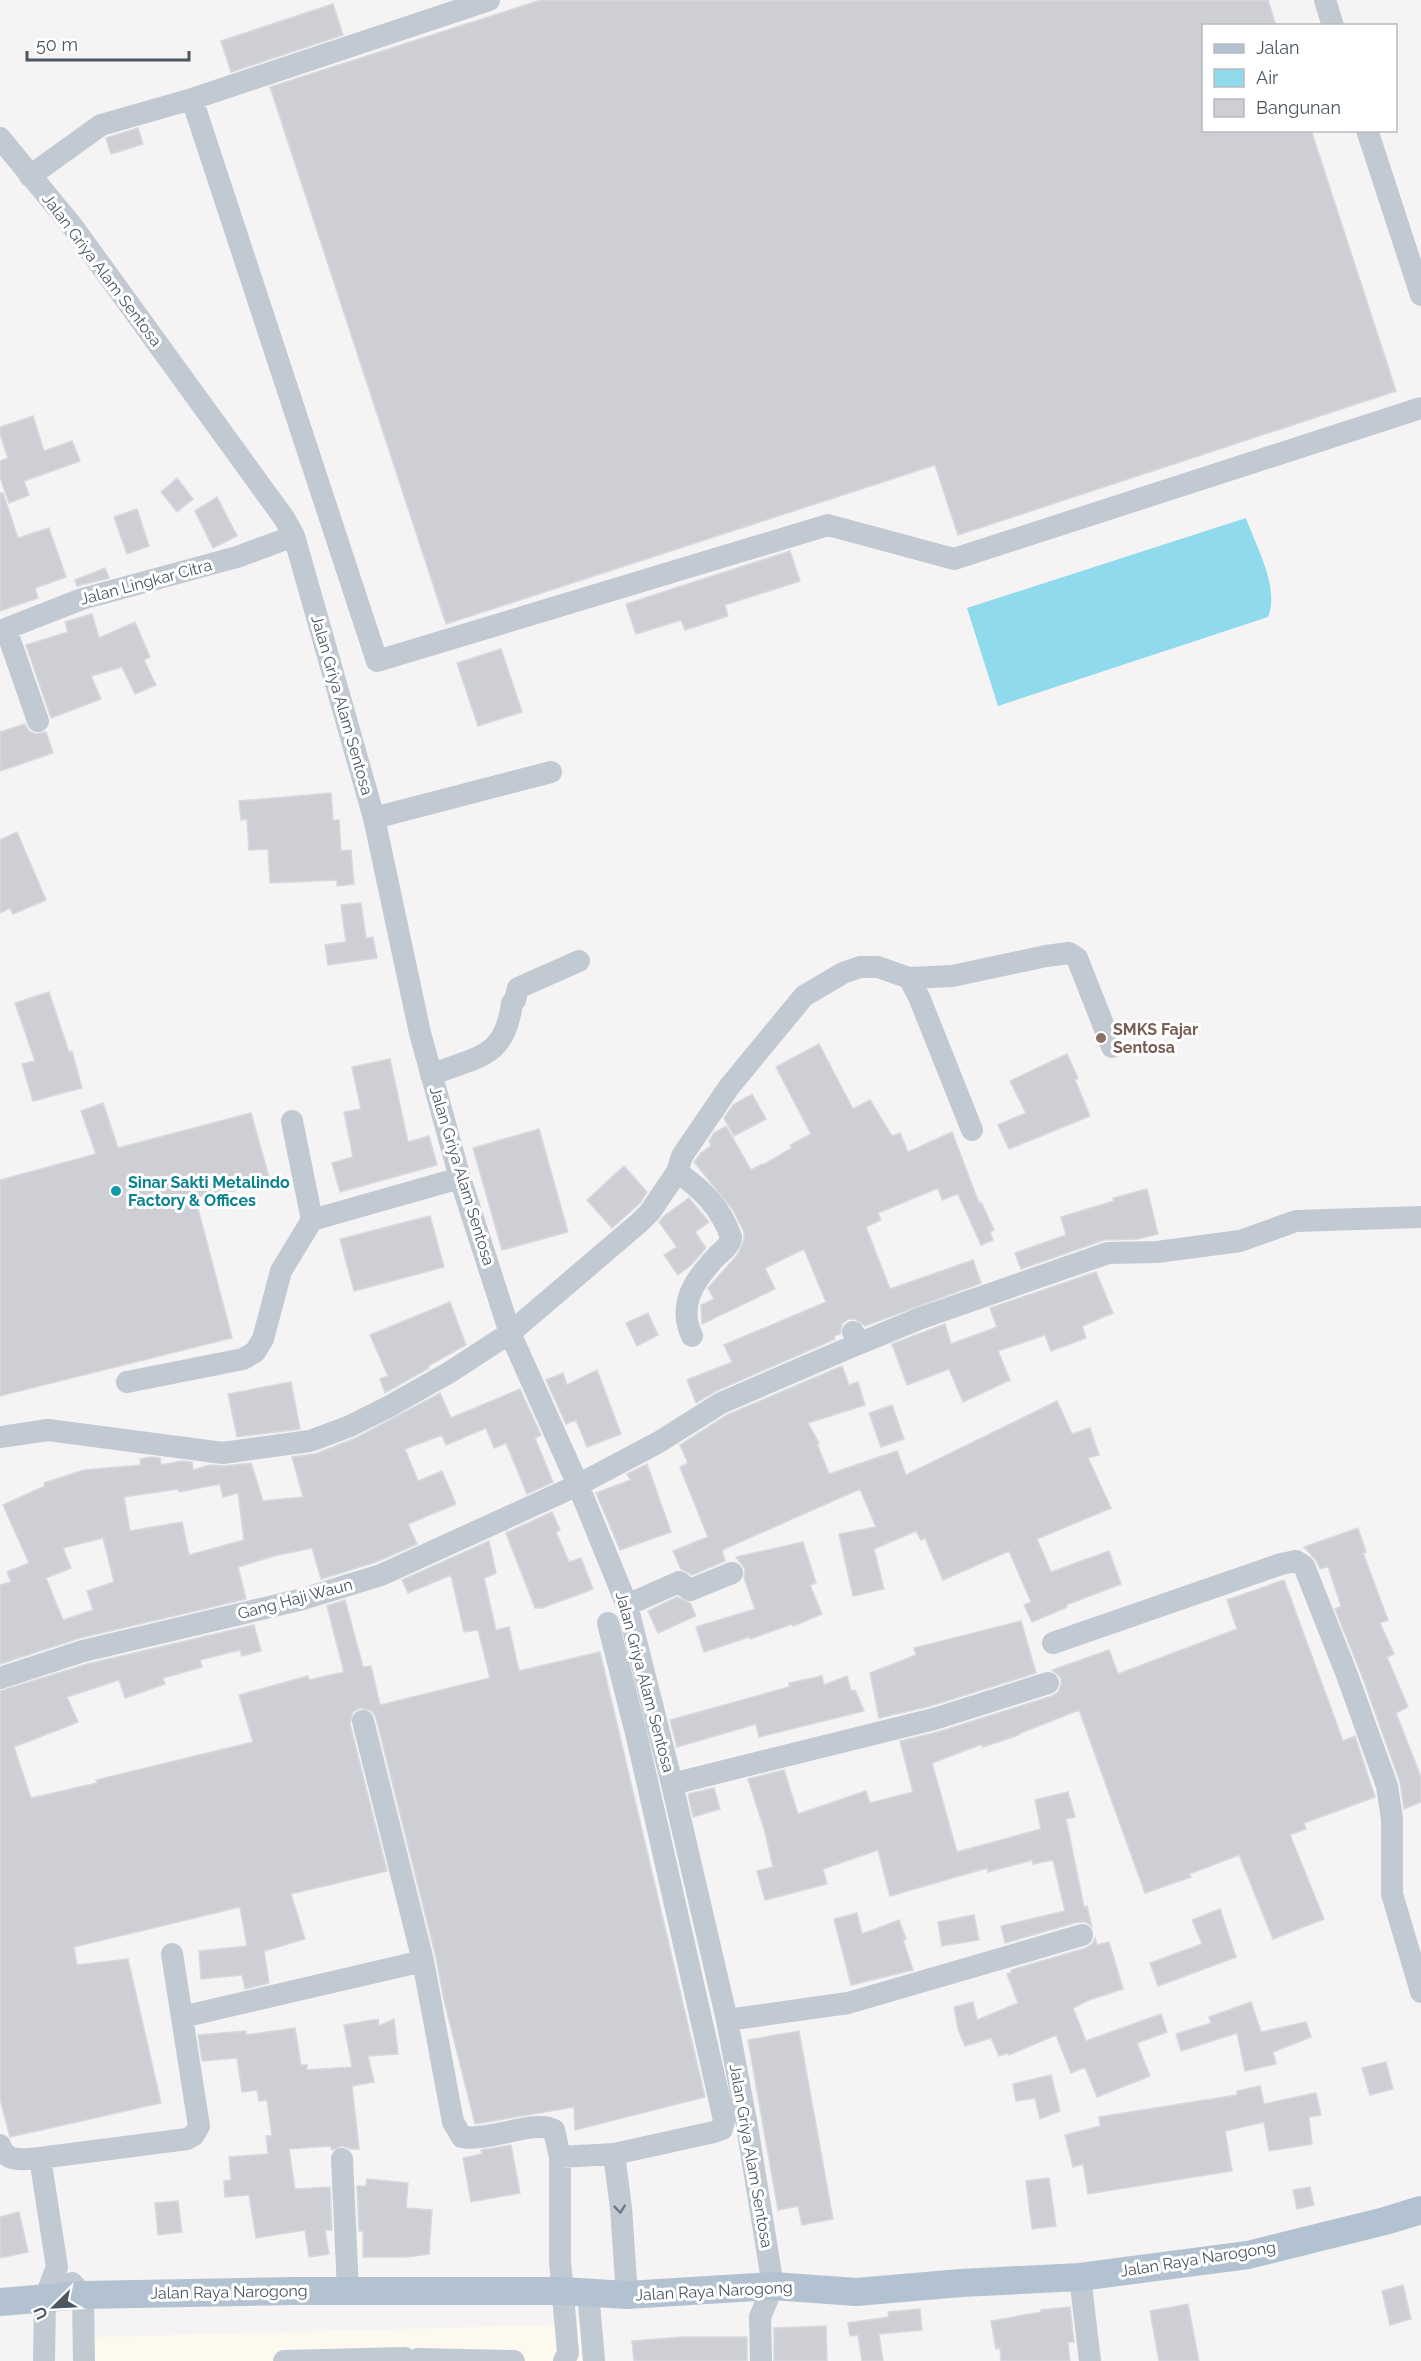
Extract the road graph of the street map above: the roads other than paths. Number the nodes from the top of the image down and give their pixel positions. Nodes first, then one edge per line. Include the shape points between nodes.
1 (489, 0) edge
2 (1324, 0) edge
3 (1332, 24) edge
4 (192, 99) junction
5 (1368, 132) edge
6 (2, 143) edge
7 (30, 176) junction
8 (1421, 295) edge
9 (1421, 408) edge
10 (294, 536) junction
11 (3, 630) edge
12 (38, 721) dead end
13 (551, 772) dead end
14 (374, 818) junction
15 (579, 962) dead end
16 (909, 978) junction
17 (1112, 1047) dead end
18 (431, 1075) junction
19 (292, 1121) dead end
20 (972, 1130) dead end
21 (677, 1172) junction
22 (460, 1178) junction
23 (1421, 1217) edge
24 (312, 1220) junction
25 (510, 1334) junction
26 (692, 1336) dead end
27 (127, 1382) dead end
28 (0, 1437) edge
29 (578, 1485) junction
30 (732, 1573) dead end
31 (627, 1605) junction
32 (608, 1623) dead end
33 (1053, 1643) dead end
34 (0, 1678) edge
35 (1048, 1683) dead end
36 (363, 1721) dead end
37 (672, 1784) junction
38 (1082, 1935) dead end
39 (172, 1954) dead end
40 (423, 1961) junction
41 (1421, 1992) edge
42 (182, 2017) junction
43 (727, 2020) junction
44 (0, 2145) edge
45 (614, 2154) junction
46 (560, 2157) junction
47 (40, 2158) junction
48 (342, 2159) dead end
49 (1421, 2210) edge
50 (57, 2267) junction
51 (1080, 2277) junction
52 (773, 2286) junction
53 (348, 2291) junction
54 (575, 2292) junction
55 (83, 2295) junction
56 (627, 2295) junction
57 (45, 2298) junction
58 (0, 2302) edge
59 (565, 2360) edge
60 (44, 2361) edge
61 (84, 2361) edge
62 (284, 2361) edge
63 (405, 2361) edge
64 (416, 2361) edge
65 (514, 2361) edge
66 (594, 2361) edge
67 (761, 2361) edge
68 (1090, 2361) edge

1 - 4 street
2 - 3 street
4 - 7 street via 101,125
4 - 9 street via 377,661 828,525 954,559
5 - 8 street
6 - 7 street, Jalan Griya Alam Sentosa
7 - 10 street, Jalan Griya Alam Sentosa via 80,237
10 - 11 street, Jalan Lingkar Citra via 237,558 82,599
10 - 14 street, Jalan Griya Alam Sentosa
11 - 12 street
13 - 14 street
14 - 18 street, Jalan Griya Alam Sentosa
15 - 18 street via 518,988 509,1023 498,1045 489,1052
16 - 17 street via 952,976 1069,953 1077,958
16 - 20 street
16 - 21 street via 878,967 860,967 804,996 729,1088 682,1156
18 - 22 street, Jalan Griya Alam Sentosa
19 - 24 street
21 - 25 street via 645,1217
21 - 26 street via 710,1198 730,1237 728,1245 701,1275 685,1306
22 - 24 street
22 - 25 street, Jalan Griya Alam Sentosa
23 - 29 street, Gang Haji Waun via 1296,1221 1240,1241 1157,1252 1108,1253 855,1338 721,1403
24 - 27 street via 281,1272 263,1339 255,1353 243,1359
25 - 28 street via 388,1407 310,1441 224,1453 48,1431
25 - 29 street, Jalan Griya Alam Sentosa
29 - 31 street, Jalan Griya Alam Sentosa
29 - 34 street, Gang Haji Waun via 381,1575 303,1599 83,1651
30 - 31 street via 690,1590 679,1582
31 - 37 street, Jalan Griya Alam Sentosa
32 - 45 street via 724,2120 722,2129
33 - 41 street via 1281,1564 1296,1561 1304,1566 1387,1786 1392,1819 1392,1894
35 - 37 street via 934,1719
36 - 40 street
37 - 43 street, Jalan Griya Alam Sentosa
38 - 43 street via 848,2003
39 - 42 street
40 - 42 street
40 - 46 street via 453,2122 462,2137 473,2139 548,2127 554,2130
42 - 47 street via 199,2126 194,2135
43 - 52 street, Jalan Griya Alam Sentosa
44 - 47 street via 10,2158
45 - 46 street
45 -> 56 street
46 - 54 street via 560,2261
47 - 50 street
48 - 53 street
49 - 51 main road, Jalan Raya Narogong via 1248,2255
50 - 55 street
50 - 57 street
51 - 52 main road, Jalan Raya Narogong via 856,2292
51 - 68 street
52 - 56 main road, Jalan Raya Narogong
52 - 67 street via 760,2317
53 - 54 main road, Jalan Raya Narogong
53 - 55 main road, Jalan Raya Narogong
54 - 56 main road, Jalan Raya Narogong
54 - 59 street
54 - 66 street
55 - 57 main road, Jalan Raya Narogong
55 - 61 street
57 - 58 main road, Jalan Raya Narogong
57 - 60 street
62 - 63 street
64 - 65 street

